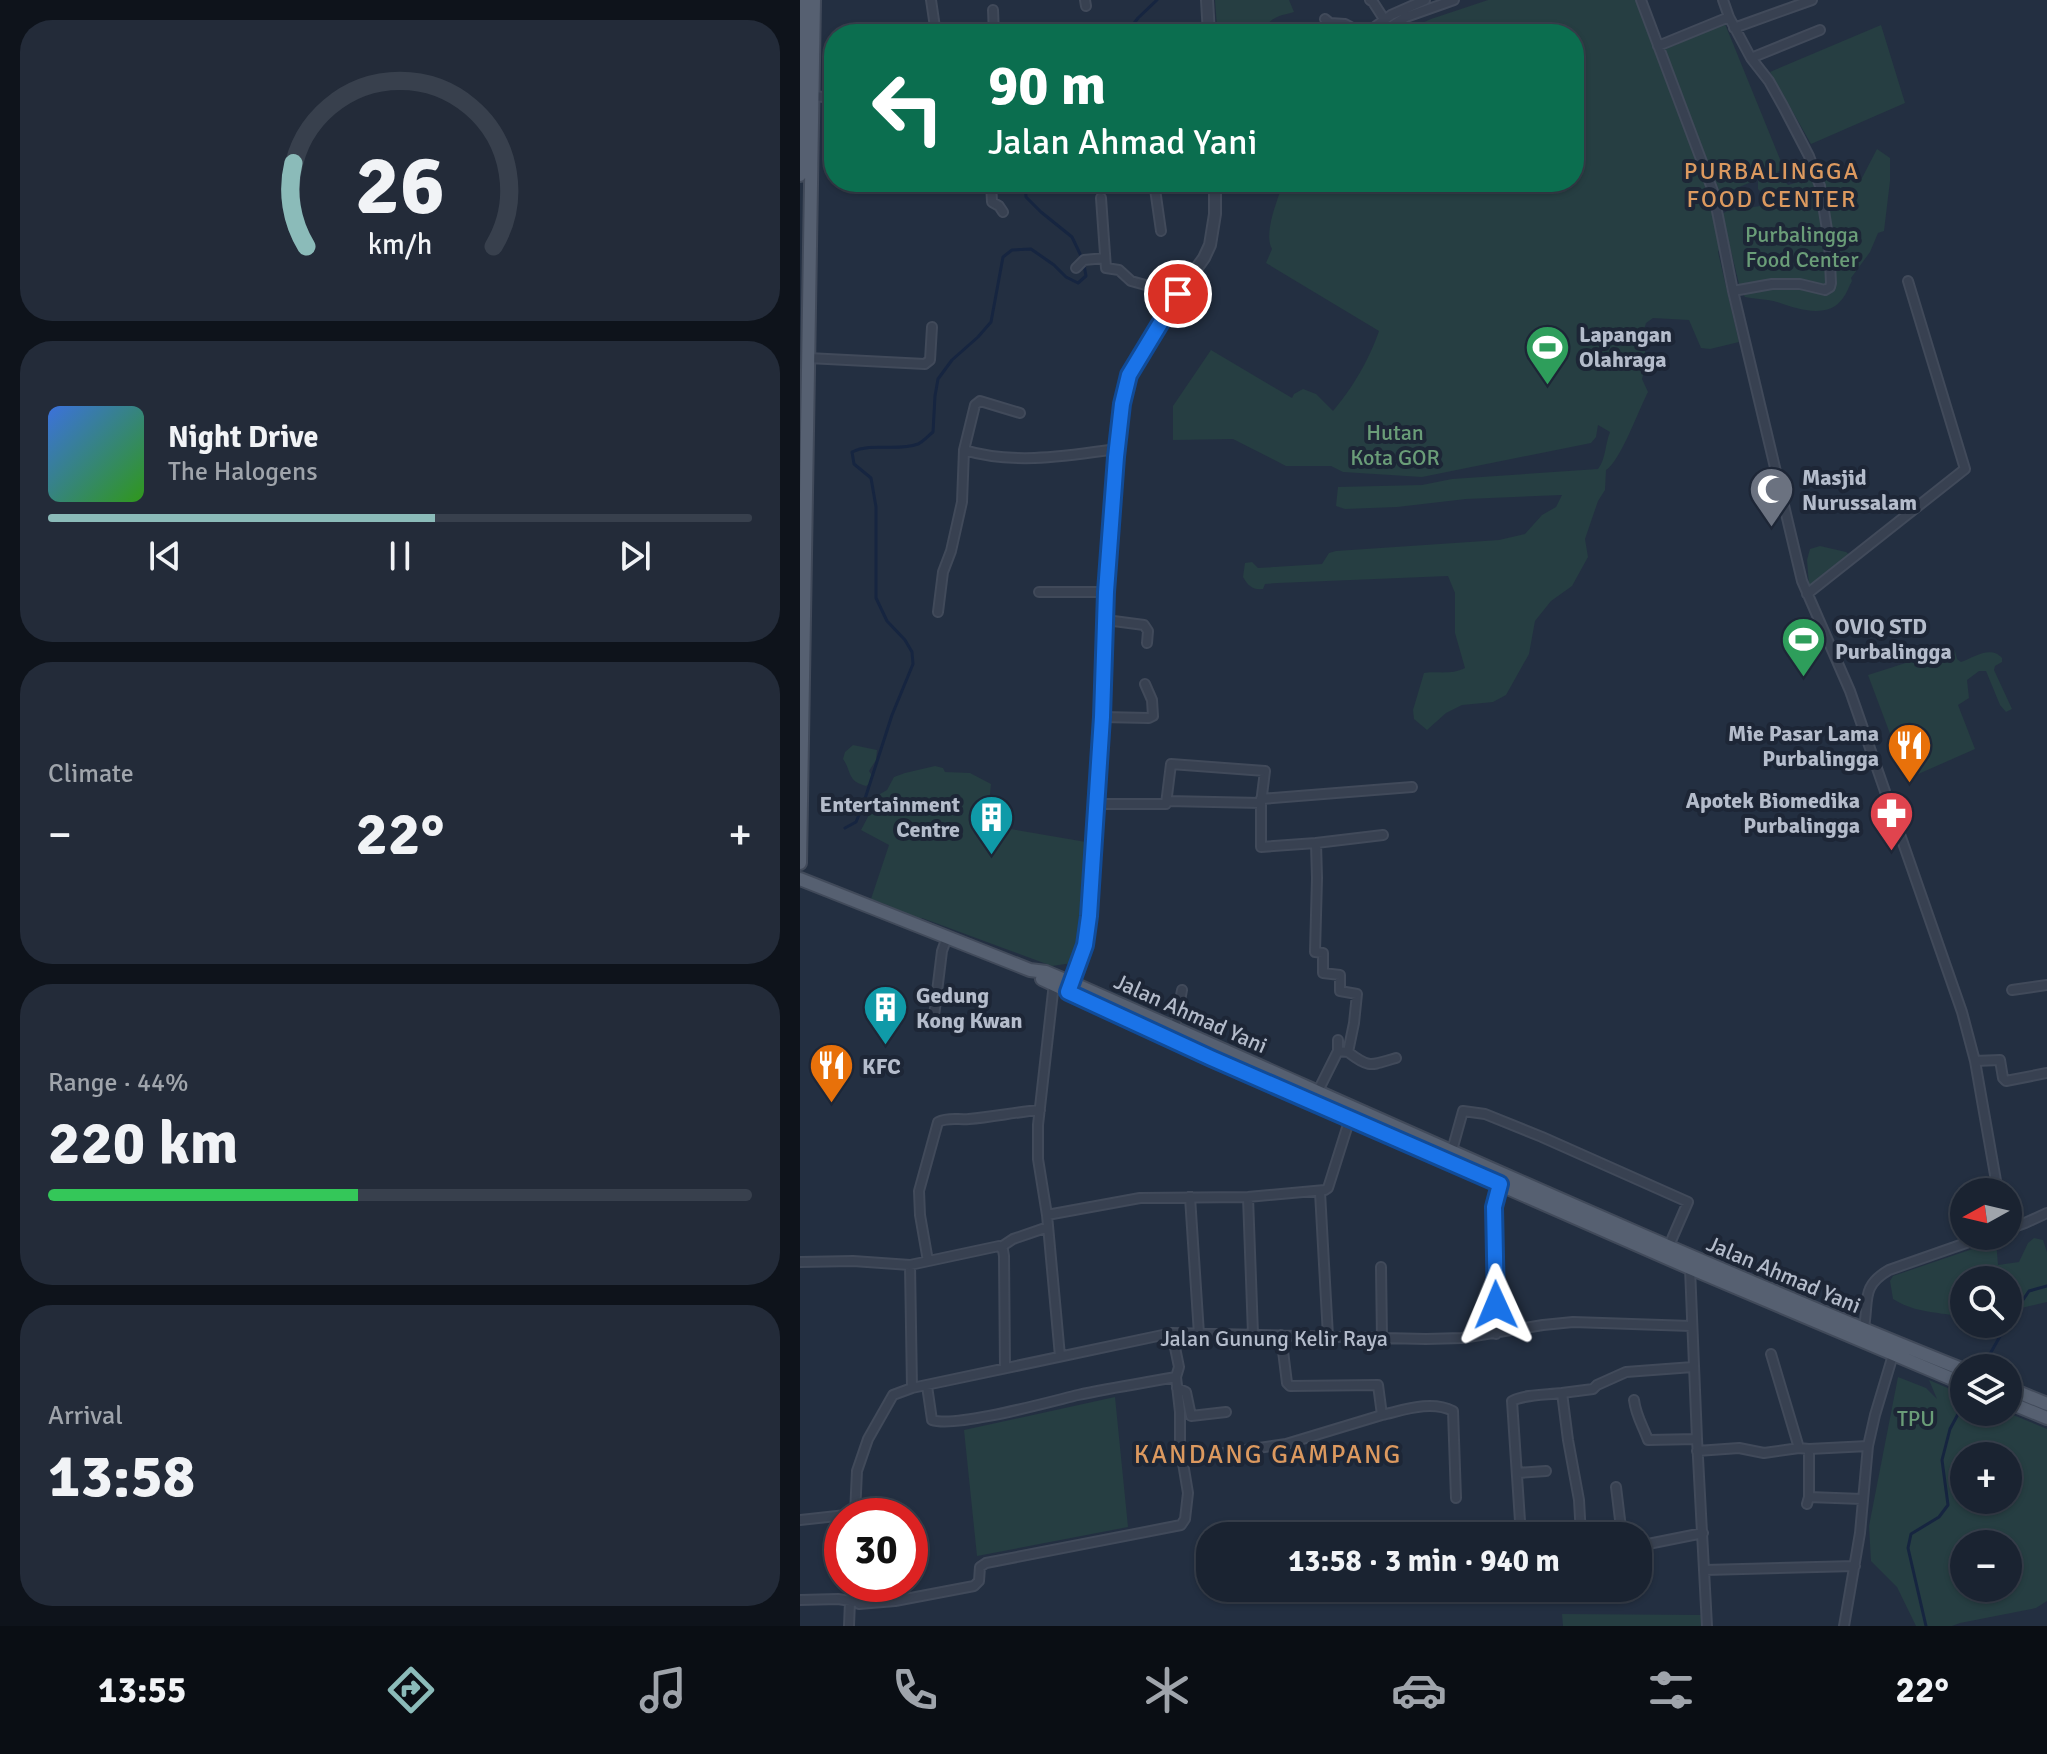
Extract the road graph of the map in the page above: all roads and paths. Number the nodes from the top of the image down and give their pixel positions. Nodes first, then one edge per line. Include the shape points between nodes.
1 (803, 0) edge
2 (814, 0) edge
3 (931, 0) edge
4 (1207, 0) edge
5 (1370, 0) edge
6 (1425, 0) edge
7 (1454, 0) edge
8 (1641, 0) edge
9 (1723, 0) edge
10 (1812, 0) edge
11 (993, 10) dead end
12 (1729, 17) junction
13 (1325, 19) dead end
14 (1384, 19) junction
15 (935, 24) edge
16 (994, 24) edge
17 (1208, 24) edge
18 (1345, 24) edge
19 (1377, 24) edge
20 (1395, 24) edge
21 (1734, 28) junction
22 (1820, 30) dead end
23 (1658, 46) junction
24 (1751, 58) junction
25 (801, 81) edge
26 (813, 96) junction
27 (824, 97) edge
28 (800, 175) edge
29 (992, 192) edge
30 (1155, 192) edge
31 (1215, 192) edge
32 (1101, 198) dead end
33 (1003, 212) dead end
34 (1161, 231) dead end
35 (1105, 258) junction
36 (1076, 268) dead end
37 (1908, 281) dead end
38 (1733, 291) junction
39 (1178, 294) junction
40 (932, 327) dead end
41 (808, 358) junction
42 (1020, 413) dead end
43 (1117, 449) junction
44 (964, 450) junction
45 (1039, 592) dead end
46 (1106, 592) junction
47 (1807, 594) junction
48 (938, 612) dead end
49 (1106, 620) junction
50 (1147, 643) dead end
51 (1145, 684) dead end
52 (1102, 717) junction
53 (800, 765) edge
54 (1412, 787) dead end
55 (1167, 801) junction
56 (1261, 801) junction
57 (1097, 804) junction
58 (1383, 835) dead end
59 (1316, 843) junction
60 (800, 863) edge
61 (800, 879) edge
62 (947, 937) junction
63 (1055, 980) junction
64 (2047, 985) edge
65 (1070, 987) junction
66 (1182, 990) dead end
67 (2012, 990) dead end
68 (934, 1016) dead end
69 (1175, 1028) junction
70 (1338, 1040) dead end
71 (1338, 1051) junction
72 (1348, 1052) junction
73 (1396, 1058) dead end
74 (1975, 1061) junction
75 (2047, 1073) edge
76 (1318, 1091) junction
77 (1040, 1110) junction
78 (1352, 1112) junction
79 (1442, 1153) junction
80 (1996, 1178) edge
81 (1502, 1179) junction
82 (1320, 1192) junction
83 (1190, 1197) junction
84 (1248, 1197) junction
85 (2047, 1213) edge
86 (1047, 1215) junction
87 (2022, 1224) edge
88 (1048, 1227) junction
89 (1001, 1247) junction
90 (1950, 1249) edge
91 (1666, 1251) junction
92 (928, 1261) junction
93 (800, 1262) edge
94 (910, 1265) junction
95 (1381, 1267) dead end
96 (1690, 1268) junction
97 (1691, 1326) junction
98 (1179, 1333) junction
99 (1199, 1334) junction
100 (1253, 1334) junction
101 (1496, 1334) junction
102 (1281, 1335) junction
103 (1862, 1335) junction
104 (1328, 1336) junction
105 (1382, 1339) junction
106 (1771, 1354) dead end
107 (1893, 1355) junction
108 (1060, 1356) junction
109 (1950, 1365) edge
110 (1693, 1367) junction
111 (1005, 1368) junction
112 (1176, 1377) junction
113 (1950, 1378) edge
114 (927, 1386) junction
115 (912, 1388) junction
116 (1180, 1389) junction
117 (1562, 1393) junction
118 (2022, 1394) edge
119 (1634, 1400) dead end
120 (2047, 1404) edge
121 (2022, 1408) edge
122 (1226, 1412) dead end
123 (1382, 1415) junction
124 (2047, 1418) edge
125 (1697, 1439) junction
126 (1868, 1446) junction
127 (1804, 1449) junction
128 (1697, 1451) junction
129 (1187, 1458) junction
130 (1546, 1471) dead end
131 (1517, 1473) junction
132 (1616, 1487) dead end
133 (856, 1498) edge
134 (1456, 1498) dead end
135 (1862, 1499) junction
136 (824, 1518) edge
137 (800, 1520) edge
138 (1520, 1522) edge
139 (1580, 1522) edge
140 (1620, 1522) edge
141 (1703, 1533) junction
142 (1652, 1543) edge
143 (1855, 1566) junction
144 (1705, 1570) junction
145 (928, 1595) edge
146 (824, 1599) edge
147 (800, 1600) edge
148 (854, 1602) edge
149 (856, 1602) edge
150 (886, 1602) edge
151 (849, 1626) edge
152 (1707, 1626) edge
153 (1844, 1626) edge

1 - 25 main road
2 - 26 main road
3 - 15 street
4 - 17 street
5 - 14 street
6 - 14 street
7 - 20 street
8 - 23 street
9 - 12 street
10 - 21 street
11 - 16 street
12 - 21 street
12 - 23 street
13 - 18 street
14 - 19 street
21 - 24 street
22 - 24 street
23 - 38 street via 1708,177
24 - 38 street via 1783,106 1820,186 1831,283 1825,290 1772,284
25 - 28 main road
26 - 27 street
26 - 41 main road
29 - 33 street via 992,202
30 - 34 street
31 - 39 street via 1210,245
32 - 35 street
35 - 36 street via 1084,260
35 - 39 street via 1106,268 1119,270 1131,281
37 - 47 street via 1965,469
38 - 47 street
39 - 43 street via 1129,375
40 - 41 street via 930,360 925,364
41 - 53 main road
42 - 44 street via 976,402
43 - 44 street via 1030,458
43 - 46 street
44 - 48 street via 962,502
45 - 46 street
46 - 49 street
47 - 74 street via 1850,691
49 - 50 street via 1144,625
49 - 52 street
51 - 52 street via 1153,716
52 - 57 street
53 - 60 main road
54 - 56 street
55 - 56 street
55 - 56 street via 1172,764 1264,770
55 - 57 street
56 - 59 street via 1262,849
57 - 65 street via 1088,927
58 - 59 street
59 - 72 street via 1315,952 1323,953 1323,973 1340,975 1340,991 1357,994
61 - 62 main road, Jalan Ahmad Yani
62 - 63 main road, Jalan Ahmad Yani
62 - 68 street
63 - 65 main road, Jalan Ahmad Yani
63 - 77 street
64 - 67 street
65 - 69 main road, Jalan Ahmad Yani
65 - 78 main road, Jalan Ahmad Yani via 1197,1052
66 - 69 street
69 - 76 main road, Jalan Ahmad Yani
70 - 71 street
71 - 72 street
71 - 76 street
72 - 73 street via 1371,1065
74 - 75 street via 2000,1060 2006,1081
74 - 80 street
76 - 78 main road, Jalan Ahmad Yani
77 - 86 street via 1038,1159
77 - 92 street via 938,1122 919,1191
78 - 79 main road, Jalan Ahmad Yani
78 - 82 street via 1328,1188
79 - 81 main road, Jalan Ahmad Yani
79 - 91 street via 1463,1111 1485,1114 1574,1151 1688,1202
81 - 91 main road, Jalan Ahmad Yani
81 - 101 street via 1494,1207
82 - 84 street
82 - 104 street
83 - 84 street
83 - 86 street via 1140,1198
83 - 99 street
84 - 100 street
85 - 87 street
86 - 88 street
88 - 89 street
88 - 108 street
89 - 92 street
89 - 111 street
90 - 103 street via 1878,1276 1867,1294
91 - 96 main road, Jalan Ahmad Yani
91 - 103 main road, Jalan Ahmad Yani
92 - 94 street
93 - 94 street
94 - 115 street
95 - 105 street
96 - 97 street
96 - 103 main road, Jalan Ahmad Yani
97 - 101 street, Jalan Gunung Kelir Raya via 1573,1322
97 - 110 street
98 - 99 street, Jalan Gunung Kelir Raya
98 - 108 street, Jalan Gunung Kelir Raya
98 - 112 street
99 - 100 street, Jalan Gunung Kelir Raya
100 - 102 street, Jalan Gunung Kelir Raya
101 - 105 street, Jalan Gunung Kelir Raya
102 - 104 street, Jalan Gunung Kelir Raya
102 - 123 street via 1290,1386 1378,1385
103 - 107 main road, Jalan Ahmad Yani
103 - 109 main road, Jalan Ahmad Yani
104 - 105 street, Jalan Gunung Kelir Raya
106 - 127 street
107 - 113 main road, Jalan Ahmad Yani
107 - 126 street
108 - 111 street, Jalan Gunung Kelir Raya
110 - 117 street via 1632,1370 1593,1389
110 - 125 street
111 - 114 street, Jalan Gunung Kelir Raya
112 - 114 street via 937,1422 932,1420
112 - 116 street
114 - 115 street, Jalan Gunung Kelir Raya
115 - 133 street via 893,1395 868,1439 857,1471
116 - 122 street via 1187,1393 1191,1416
116 - 129 street via 1179,1433
117 - 131 street via 1512,1400
117 - 139 street
118 - 120 main road
119 - 125 street via 1648,1440
121 - 124 main road
123 - 129 street via 1286,1444
123 - 134 street via 1422,1406 1451,1410
125 - 128 street
126 - 127 street
126 - 135 street
127 - 128 street
127 - 135 street via 1808,1500
128 - 141 street
129 - 145 street via 1187,1506 1181,1525 986,1563 974,1586
130 - 131 street
131 - 138 street
132 - 140 street
135 - 143 street
136 - 137 street
141 - 142 street
141 - 144 street
143 - 144 street
143 - 153 street
144 - 152 street
146 - 147 street
148 - 151 street
149 - 150 street

